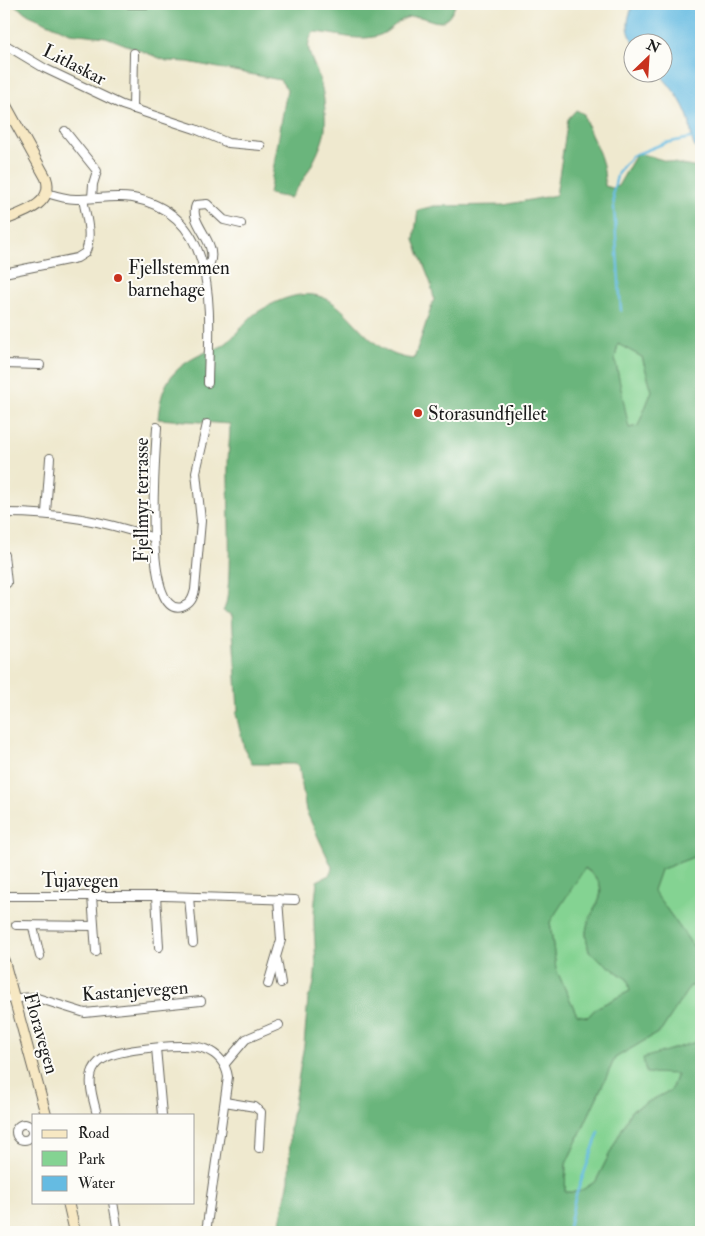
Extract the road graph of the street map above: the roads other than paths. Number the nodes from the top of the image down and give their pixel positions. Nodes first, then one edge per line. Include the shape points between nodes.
1 (129, 4) edge
2 (148, 4) edge
3 (4, 44) edge
4 (134, 53) dead end
5 (4, 102) edge
6 (133, 109) junction
7 (65, 131) dead end
8 (261, 146) dead end
9 (47, 194) junction
10 (92, 198) junction
11 (82, 199) junction
12 (4, 220) edge
13 (241, 224) dead end
14 (204, 266) junction
15 (4, 273) edge
16 (4, 364) edge
17 (40, 365) dead end
18 (208, 383) dead end
19 (207, 424) dead end
20 (157, 427) dead end
21 (50, 458) dead end
22 (4, 512) edge
23 (46, 513) junction
24 (154, 538) junction
25 (4, 556) edge
26 (8, 583) dead end
27 (4, 896) edge
28 (92, 896) junction
29 (156, 896) junction
30 (189, 897) junction
31 (278, 899) junction
32 (296, 900) dead end
33 (16, 925) dead end
34 (94, 926) junction
35 (33, 927) junction
36 (193, 943) dead end
37 (159, 947) dead end
38 (96, 952) dead end
39 (40, 956) dead end
40 (277, 958) junction
41 (4, 961) edge
42 (282, 983) dead end
43 (268, 984) dead end
44 (9, 998) edge
45 (202, 1001) dead end
46 (279, 1025) dead end
47 (156, 1048) junction
48 (224, 1065) junction
49 (225, 1102) junction
50 (46, 1114) edge
51 (97, 1114) edge
52 (162, 1114) edge
53 (259, 1148) dead end
54 (68, 1204) edge
55 (114, 1204) edge
56 (75, 1232) edge
57 (118, 1232) edge
58 (206, 1232) edge

1 - 2 street
3 - 6 street, Litlaskar via 44,68
4 - 6 street, Litlaskar
5 - 9 street via 46,178
6 - 8 street, Litlaskar via 228,143
7 - 10 street via 98,171
9 - 11 street
9 - 12 street via 36,206
10 - 11 street
10 - 14 street via 133,198 158,207 186,230 199,250
11 - 15 street via 88,228 85,253 77,258
13 - 14 street via 224,220 206,204 196,205 195,216 212,252 210,263
14 - 18 street via 209,299
16 - 17 street
19 - 24 street, Fjellmyr terrasse via 196,472 201,521 195,590 187,605 172,607 166,602
20 - 24 street, Fjellmyr terrasse
21 - 23 street
22 - 23 street
23 - 24 street via 79,517
25 - 26 street
27 - 28 street, Tujavegen
28 - 29 street, Tujavegen
28 - 34 street
29 - 30 street, Tujavegen
29 - 37 street
30 - 31 street, Tujavegen
30 - 36 street
31 - 32 street, Tujavegen
31 - 40 street via 281,930
33 - 35 street
34 - 35 street
34 - 38 street
35 - 39 street
40 - 42 street
40 - 43 street
41 - 44 street, Floravegen
44 - 45 street, Kastanjevegen via 40,998 85,1013
44 - 50 street, Floravegen
46 - 48 street via 246,1039
47 - 48 street via 196,1046 213,1053
47 - 51 street via 116,1054 98,1063 91,1079
47 - 52 street
48 - 49 street via 228,1077
49 - 53 street via 255,1107 261,1112
49 - 58 street
54 - 56 street
55 - 57 street

